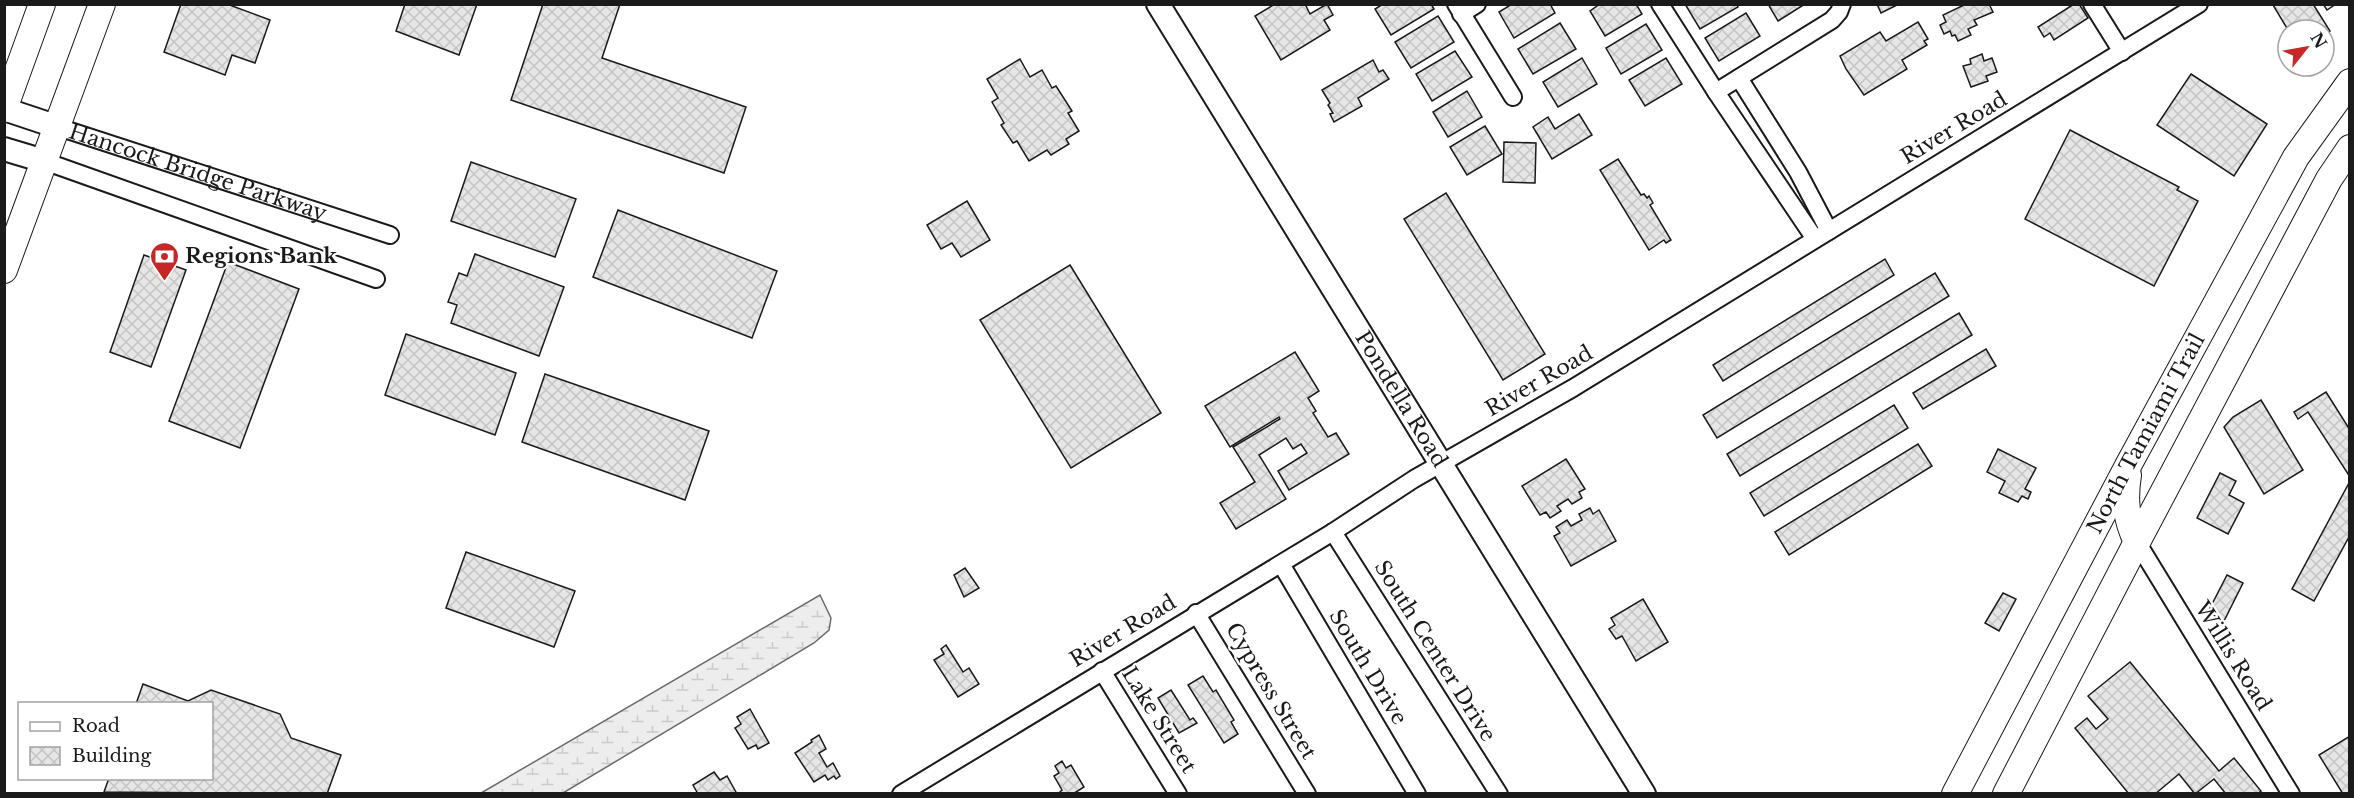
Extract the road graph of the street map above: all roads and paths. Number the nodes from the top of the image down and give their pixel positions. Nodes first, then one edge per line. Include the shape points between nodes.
1 (42, 4) edge
2 (102, 4) edge
3 (1158, 4) edge
4 (1477, 4) edge
5 (1660, 4) edge
6 (1842, 4) edge
7 (2092, 4) edge
8 (2199, 4) edge
9 (1459, 9) edge
10 (2122, 52) junction
11 (1739, 78) junction
12 (2349, 82) edge
13 (1716, 92) junction
14 (1513, 97) dead end
15 (4, 109) edge
16 (58, 127) junction
17 (2349, 148) edge
18 (4, 149) edge
19 (1783, 149) junction
20 (44, 161) junction
21 (1763, 162) junction
22 (390, 235) dead end
23 (1822, 235) junction
24 (4, 270) edge
25 (376, 279) dead end
26 (2130, 462) junction
27 (1441, 464) junction
28 (1333, 532) junction
29 (2137, 542) junction
30 (1281, 564) junction
31 (1196, 613) junction
32 (1102, 670) junction
33 (901, 794) edge
34 (1178, 794) edge
35 (1307, 794) edge
36 (1417, 794) edge
37 (1499, 794) edge
38 (1644, 794) edge
39 (1955, 794) edge
40 (2006, 794) edge
41 (2291, 794) edge

1 - 15 main road
2 - 16 main road
3 - 27 main road, Pondella Road
4 - 9 street
5 - 13 street
6 - 11 street via 1832,20
7 - 10 street
8 - 10 street, River Road
9 - 14 street
10 - 23 street, River Road
11 - 13 street
11 - 19 street
12 - 26 main road, North Tamiami Trail via 2296,157
13 - 21 street
15 - 16 main road, Hancock Bridge Parkway
16 - 20 main road
16 - 22 street, Hancock Bridge Parkway
17 - 29 main road, North Tamiami Trail
18 - 20 main road, Hancock Bridge Parkway
19 - 21 street
19 - 23 street
20 - 24 main road
20 - 25 street, Hancock Bridge Parkway
21 - 23 street
23 - 27 street, River Road
26 - 29 main road via 2125,507
26 - 39 main road, North Tamiami Trail
27 - 28 street, River Road
27 - 38 main road, Pondella Road
28 - 30 street, River Road
28 - 37 street, South Center Drive
29 - 40 main road, North Tamiami Trail
29 - 41 street, Willis Road
30 - 31 street, River Road
30 - 36 street, South Drive
31 - 32 street, River Road
31 - 35 street, Cypress Street
32 - 33 street, River Road
32 - 34 street, Lake Street

